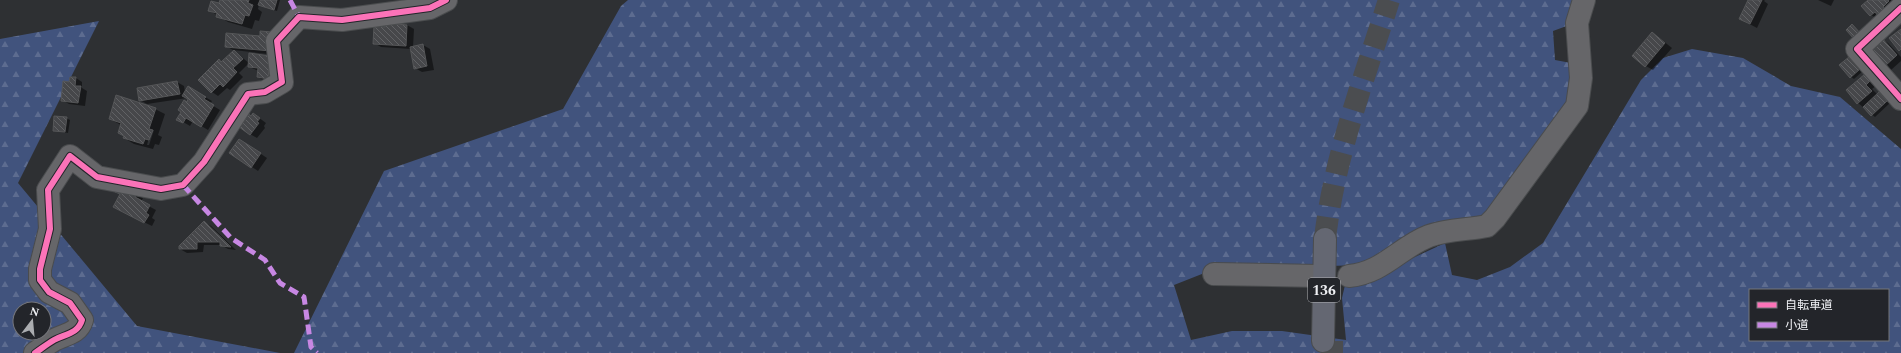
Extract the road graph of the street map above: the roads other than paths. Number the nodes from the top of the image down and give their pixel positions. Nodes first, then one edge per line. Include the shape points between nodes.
1 (446, 0) edge
2 (1584, 0) edge
3 (1901, 8) edge
4 (1901, 99) edge
5 (1329, 239) tunnel mouth
6 (1214, 274) dead end
7 (1319, 276) dead end
8 (1349, 276) dead end
9 (1327, 341) tunnel mouth
10 (35, 353) edge

1 - 10 street via 430,8 342,20 298,17 277,41 282,82 265,92 248,94 204,162 182,185 161,189 97,177 70,156 48,190 50,229 40,269 40,280 49,292 70,303 82,320 75,331 56,339
2 - 8 street via 1577,23 1581,78 1577,106 1494,218 1487,226 1428,236 1377,269
3 - 4 street via 1857,49
5 - 9 highway, 136
6 - 7 street

